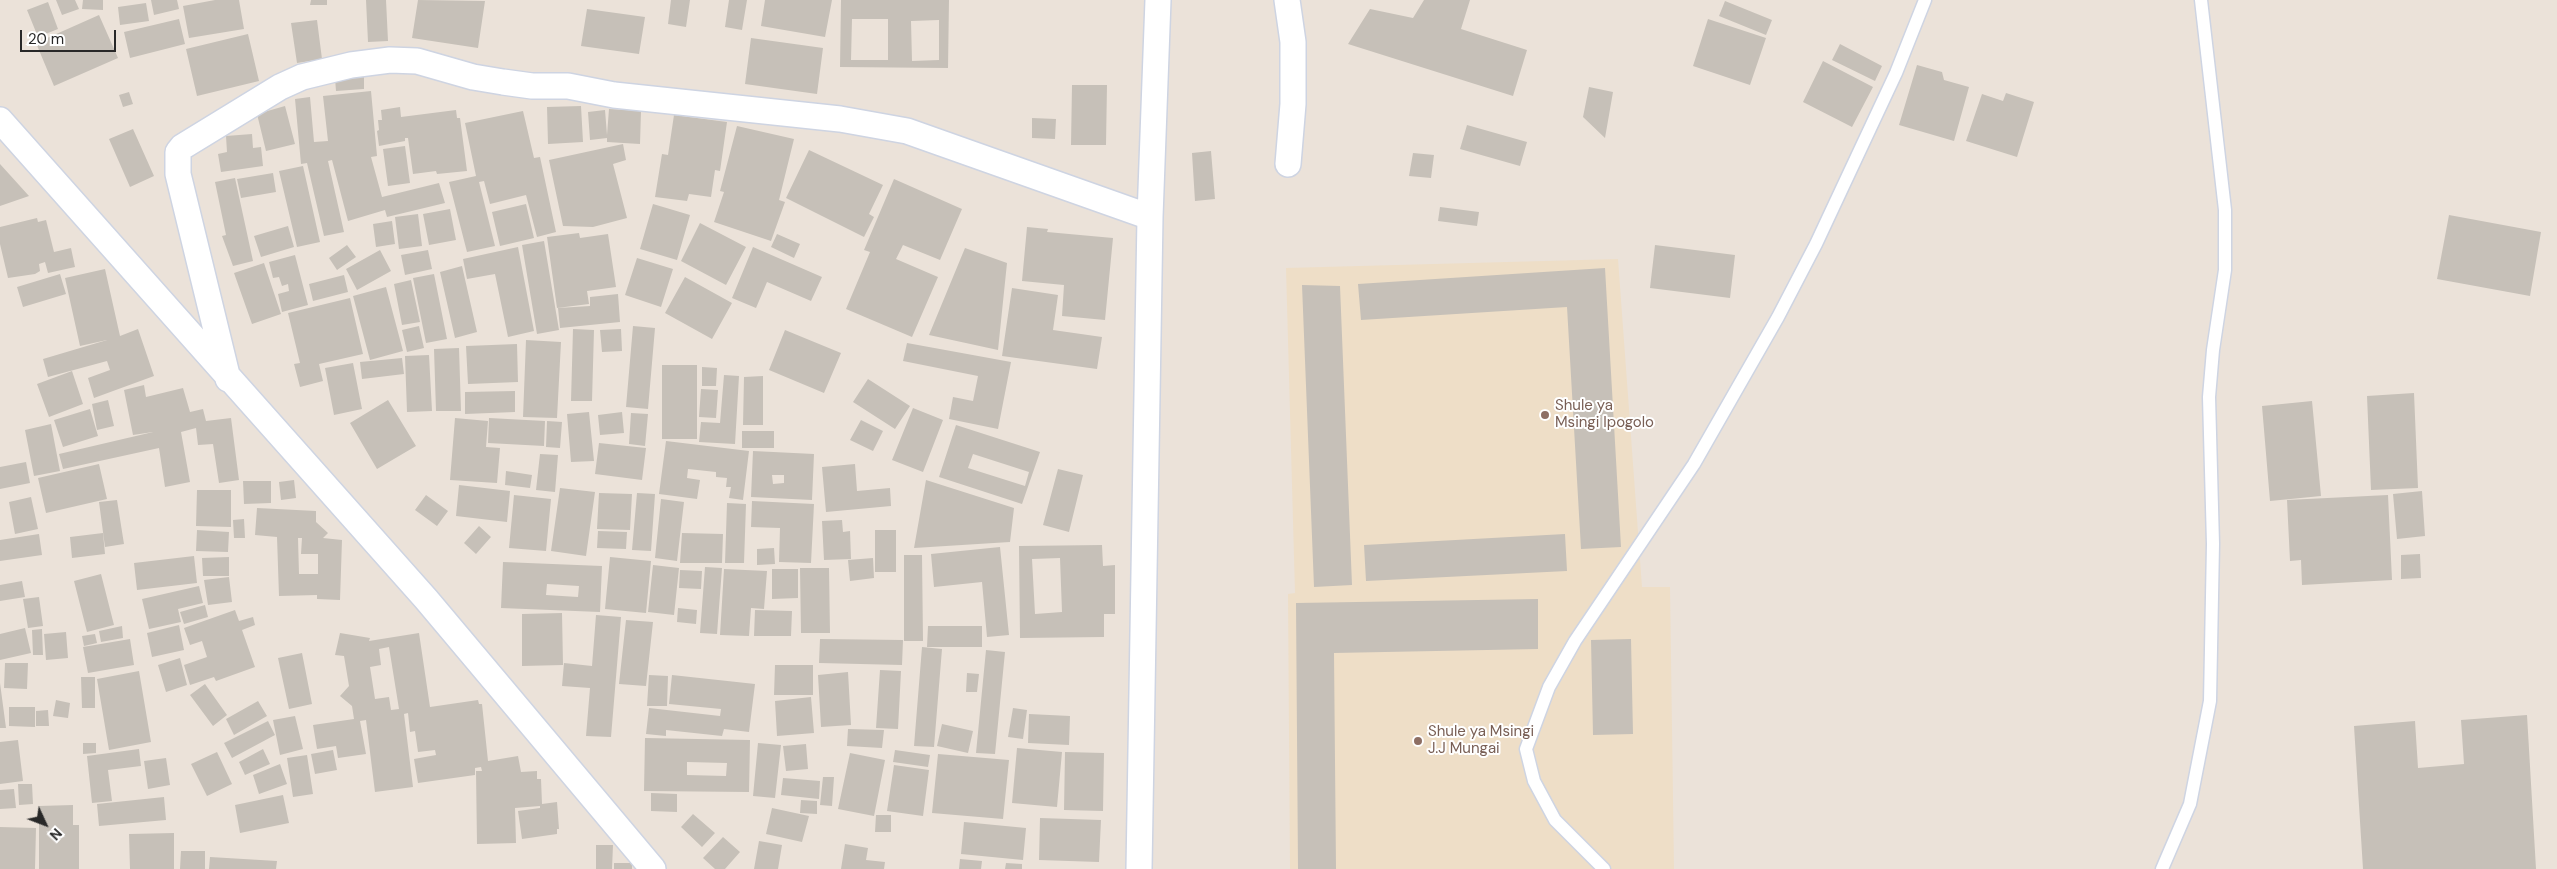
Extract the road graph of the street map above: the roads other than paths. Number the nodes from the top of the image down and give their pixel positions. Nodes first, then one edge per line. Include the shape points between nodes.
1 (1158, 0) edge
2 (1287, 0) edge
3 (1925, 0) edge
4 (2201, 0) edge
5 (0, 120) edge
6 (1288, 164) dead end
7 (1150, 217) junction
8 (228, 378) junction
9 (653, 869) edge
10 (1138, 869) edge
11 (1604, 869) edge
12 (2162, 869) edge

1 - 7 street
2 - 6 street via 1293,42 1293,104
3 - 11 lane via 1896,73 1778,317 1694,464 1575,641 1549,687 1526,749 1534,781 1555,820
4 - 12 lane via 2226,210 2225,270 2209,396 2213,544 2210,701 2190,804
5 - 8 street
7 - 8 street via 907,131 840,119 568,86 503,82 417,61 390,60 351,65 280,86 178,152 178,174
7 - 10 street
8 - 9 street via 432,607

